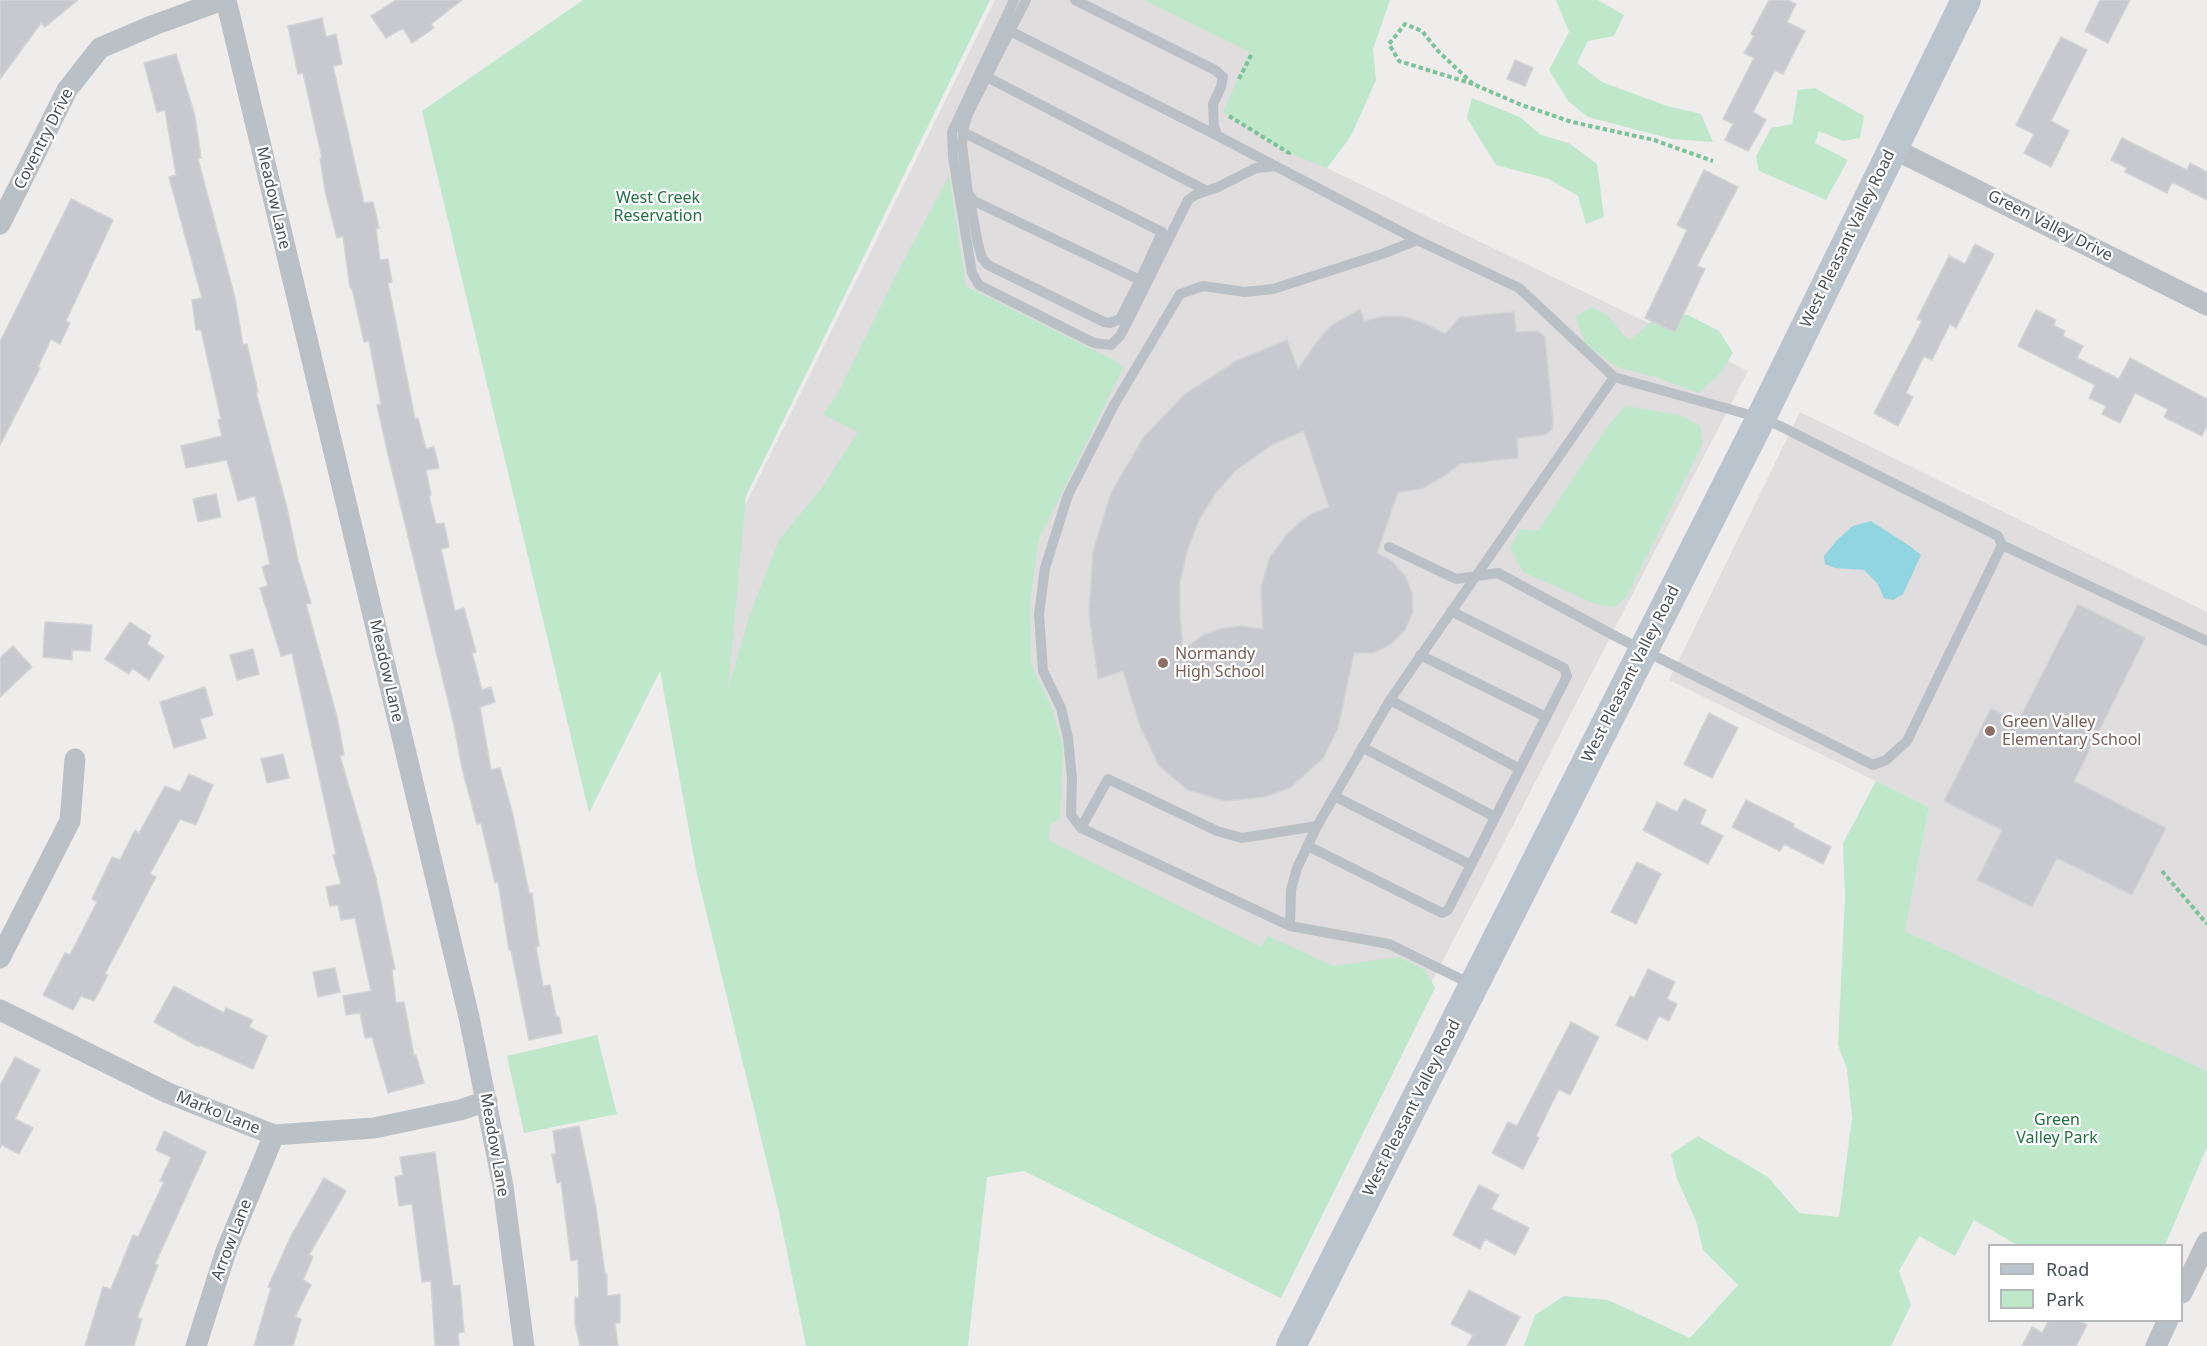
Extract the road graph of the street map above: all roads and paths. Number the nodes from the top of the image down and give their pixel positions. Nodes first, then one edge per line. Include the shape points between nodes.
1 (224, 0) edge
2 (1014, 0) edge
3 (1026, 0) edge
4 (1075, 0) edge
5 (1966, 0) edge
6 (1010, 31) junction
7 (1252, 52) dead end
8 (987, 77) junction
9 (1237, 82) dead end
10 (1473, 84) junction
11 (1223, 112) dead end
12 (963, 132) junction
13 (1218, 135) junction
14 (1892, 148) junction
15 (1713, 161) dead end
16 (1276, 166) junction
17 (1286, 172) junction
18 (1207, 191) junction
19 (968, 194) junction
20 (0, 224) edge
21 (1417, 240) junction
22 (1140, 280) junction
23 (2207, 305) edge
24 (1614, 377) junction
25 (1761, 418) junction
26 (2002, 545) junction
27 (1389, 548) dead end
28 (1478, 575) junction
29 (1451, 611) junction
30 (2207, 641) edge
31 (1644, 650) junction
32 (1420, 656) junction
33 (1390, 700) junction
34 (1546, 717) junction
35 (1362, 747) junction
36 (75, 759) dead end
37 (1520, 769) junction
38 (1334, 796) junction
39 (1495, 817) junction
40 (1317, 826) junction
41 (1081, 828) junction
42 (1308, 846) junction
43 (1471, 865) junction
44 (2162, 871) dead end
45 (2207, 924) edge
46 (1290, 926) junction
47 (0, 958) edge
48 (1474, 986) junction
49 (0, 1010) edge
50 (487, 1101) junction
51 (274, 1135) junction
52 (2207, 1242) edge
53 (2183, 1289) edge
54 (2167, 1322) edge
55 (196, 1346) edge
56 (524, 1346) edge
57 (1292, 1346) edge
58 (2156, 1346) edge

1 - 20 street, Coventry Drive via 100,48 67,90
1 - 50 street, Meadow Lane
2 - 18 lane via 952,132 972,273 979,285 1094,343 1111,345 1128,321 1188,200
3 - 6 lane
4 - 13 lane via 1223,77 1213,104
5 - 14 main road, West Pleasant Valley Road
6 - 8 lane
6 - 13 lane
7 - 9 path
8 - 12 lane
8 - 18 lane
10 - 10 path via 1422,32 1405,24 1389,44 1399,61
10 - 15 path via 1572,122 1654,141
11 - 17 path via 1288,153
12 - 19 lane
12 - 22 lane via 1162,232
13 - 16 lane
14 - 23 street, Green Valley Drive
14 - 25 main road, West Pleasant Valley Road
16 - 17 lane
16 - 18 lane via 1256,168
17 - 21 lane
19 - 22 lane via 974,201
19 - 22 lane via 978,244 988,265 1110,324 1120,319
21 - 24 lane via 1519,288
21 - 41 lane via 1273,289 1245,292 1203,286 1180,294 1114,405 1068,495 1045,568 1039,614 1043,671 1061,708 1068,738 1071,814
24 - 25 lane
24 - 28 lane
25 - 26 lane via 1998,536
25 - 31 main road, West Pleasant Valley Road
26 - 30 lane
26 - 31 lane via 1907,741 1886,760 1873,765
27 - 28 lane via 1456,579
28 - 29 lane
28 - 31 lane via 1498,573
29 - 32 lane
29 - 34 lane via 1564,668 1567,676
31 - 48 main road, West Pleasant Valley Road
32 - 33 lane
32 - 34 lane
33 - 35 lane
33 - 37 lane
34 - 37 lane
35 - 38 lane
35 - 39 lane
36 - 47 street via 70,821
37 - 39 lane
38 - 40 lane
38 - 43 lane
39 - 43 lane
40 - 41 lane via 1242,838 1217,831 1108,779
40 - 42 lane
41 - 46 lane
42 - 43 lane via 1442,913 1448,910
42 - 46 lane via 1291,890
44 - 45 path
46 - 48 lane via 1389,944
48 - 57 main road, West Pleasant Valley Road
49 - 51 street, Marko Lane via 168,1093
50 - 51 street, Marko Lane via 374,1128
50 - 56 street, Meadow Lane via 503,1186
51 - 55 street, Arrow Lane via 226,1251
52 - 53 street
54 - 58 street

